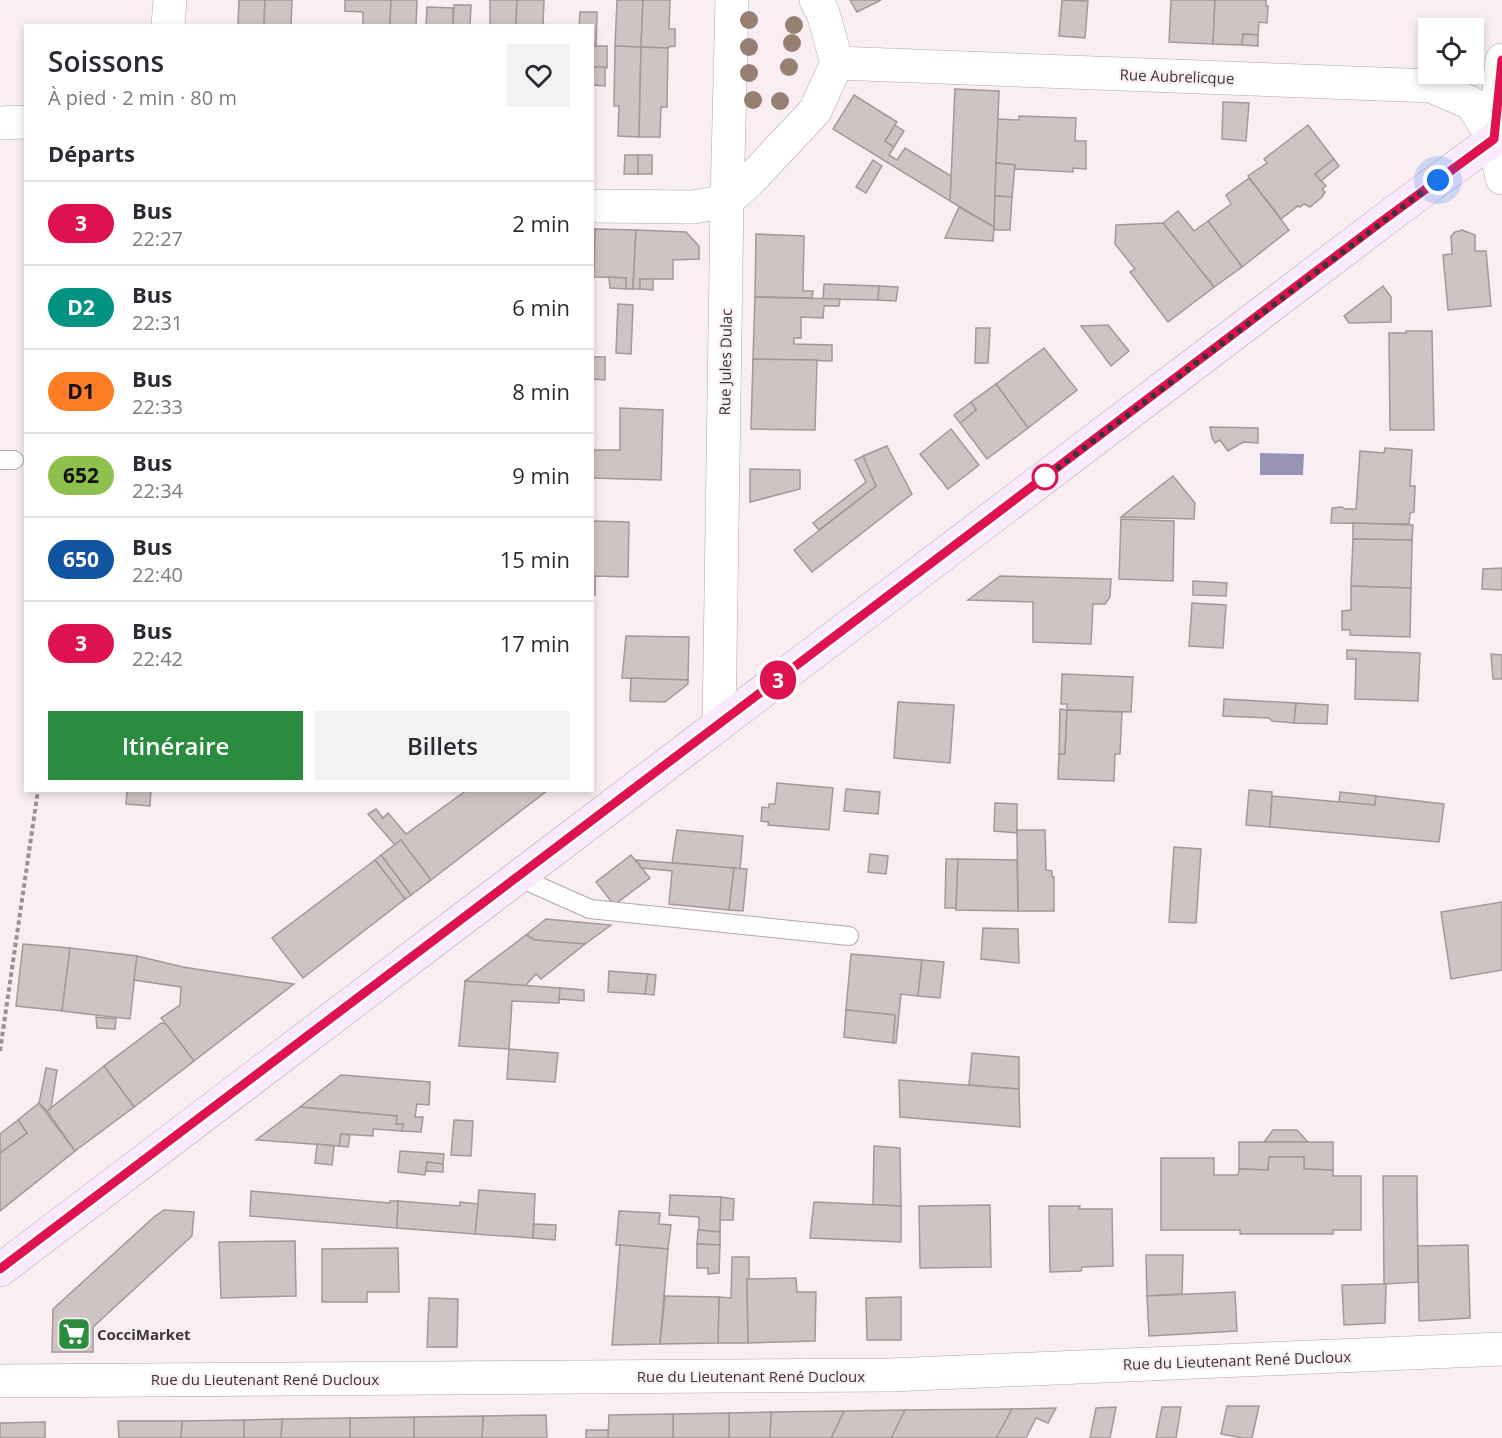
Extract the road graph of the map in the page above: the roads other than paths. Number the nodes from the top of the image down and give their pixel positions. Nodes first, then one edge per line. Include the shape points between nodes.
1 (170, 0) edge
2 (732, 0) edge
3 (816, 0) edge
4 (168, 24) edge
5 (1502, 60) edge
6 (837, 63) junction
7 (24, 122) edge
8 (0, 123) edge
9 (1498, 136) edge
10 (1502, 178) edge
11 (728, 201) junction
12 (594, 206) edge
13 (719, 725) junction
14 (518, 877) junction
15 (849, 936) dead end
16 (0, 1270) edge
17 (1502, 1349) edge
18 (0, 1381) edge

1 - 4 street
2 - 11 street, Rue Jules Dulac
3 - 6 street via 824,13
5 - 9 street
6 - 9 street, Rue Aubrelicque via 1431,86 1471,103
6 - 11 street via 815,111
7 - 8 street
9 - 10 street
9 - 13 main road
11 - 12 street via 693,207
11 - 13 street, Rue Jules Dulac
13 - 14 main road
14 - 15 lane via 591,909
14 - 16 main road
17 - 18 street, Rue du Lieutenant René Ducloux via 891,1375

